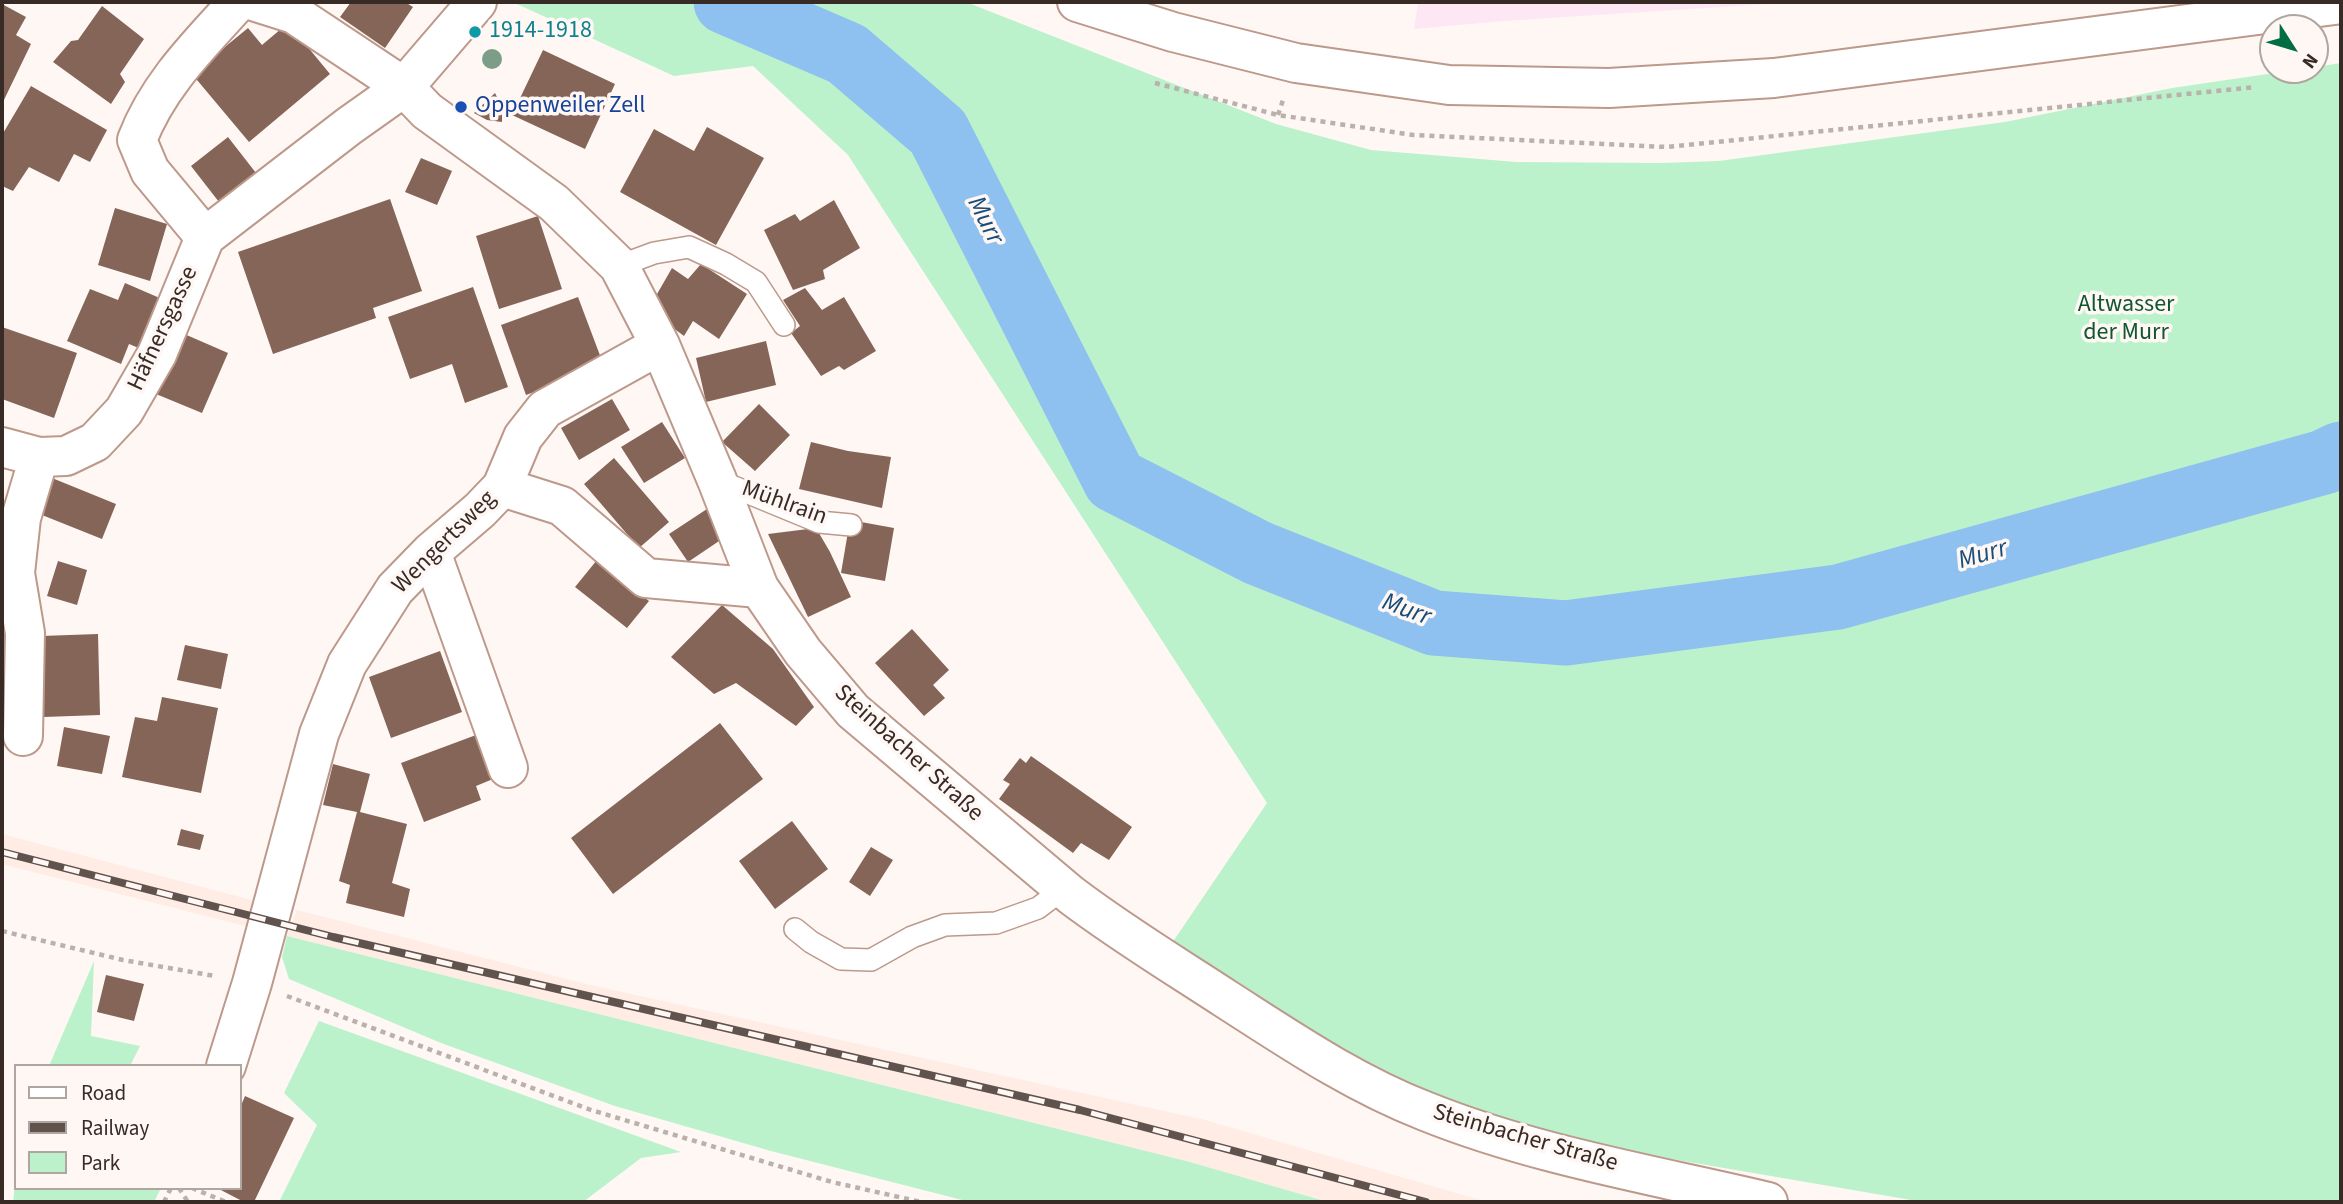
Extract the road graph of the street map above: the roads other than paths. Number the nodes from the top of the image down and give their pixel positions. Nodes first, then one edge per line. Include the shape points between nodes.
1 (238, 2) edge
2 (256, 2) edge
3 (477, 2) edge
4 (1077, 2) edge
5 (2341, 4) edge
6 (2254, 7) edge
7 (404, 87) junction
8 (205, 237) junction
9 (619, 267) junction
10 (784, 325) dead end
11 (660, 345) junction
12 (2, 447) edge
13 (39, 457) junction
14 (717, 480) junction
15 (502, 487) junction
16 (851, 525) dead end
17 (430, 552) junction
18 (759, 588) junction
19 (23, 736) dead end
20 (508, 768) dead end
21 (1063, 889) junction
22 (795, 929) dead end
23 (227, 1064) edge
24 (1769, 1202) edge

1 - 8 street via 177,70 148,111 137,140 150,171
2 - 7 street, Steinbacher Straße via 294,14
3 - 7 street, Häfnersgasse
4 - 6 street via 1296,63 1449,85 1609,88 1774,78
5 - 6 street
7 - 8 street, Häfnersgasse
7 - 9 street, Steinbacher Straße via 426,111 554,203
8 - 13 street, Häfnersgasse via 157,354 124,411 95,442 66,456
9 - 10 lane via 654,253 689,247 756,282
9 - 11 street, Steinbacher Straße
11 - 14 street, Steinbacher Straße
11 - 15 street via 545,409 523,437
12 - 13 street
13 - 19 street via 21,518 15,573 25,633
14 - 16 lane, Mühlrain via 819,522
14 - 18 street, Steinbacher Straße
15 - 17 street, Wengertsweg
15 - 18 street, Wengertsweg via 562,506 646,578
17 - 20 street
17 - 23 street, Wengertsweg via 396,589 347,664 319,734
18 - 21 street, Steinbacher Straße via 803,652 853,710
21 - 22 lane via 1038,908 996,923 946,925 912,937 871,960 841,958
21 - 24 street, Steinbacher Straße via 1302,1048 1423,1111 1484,1133

